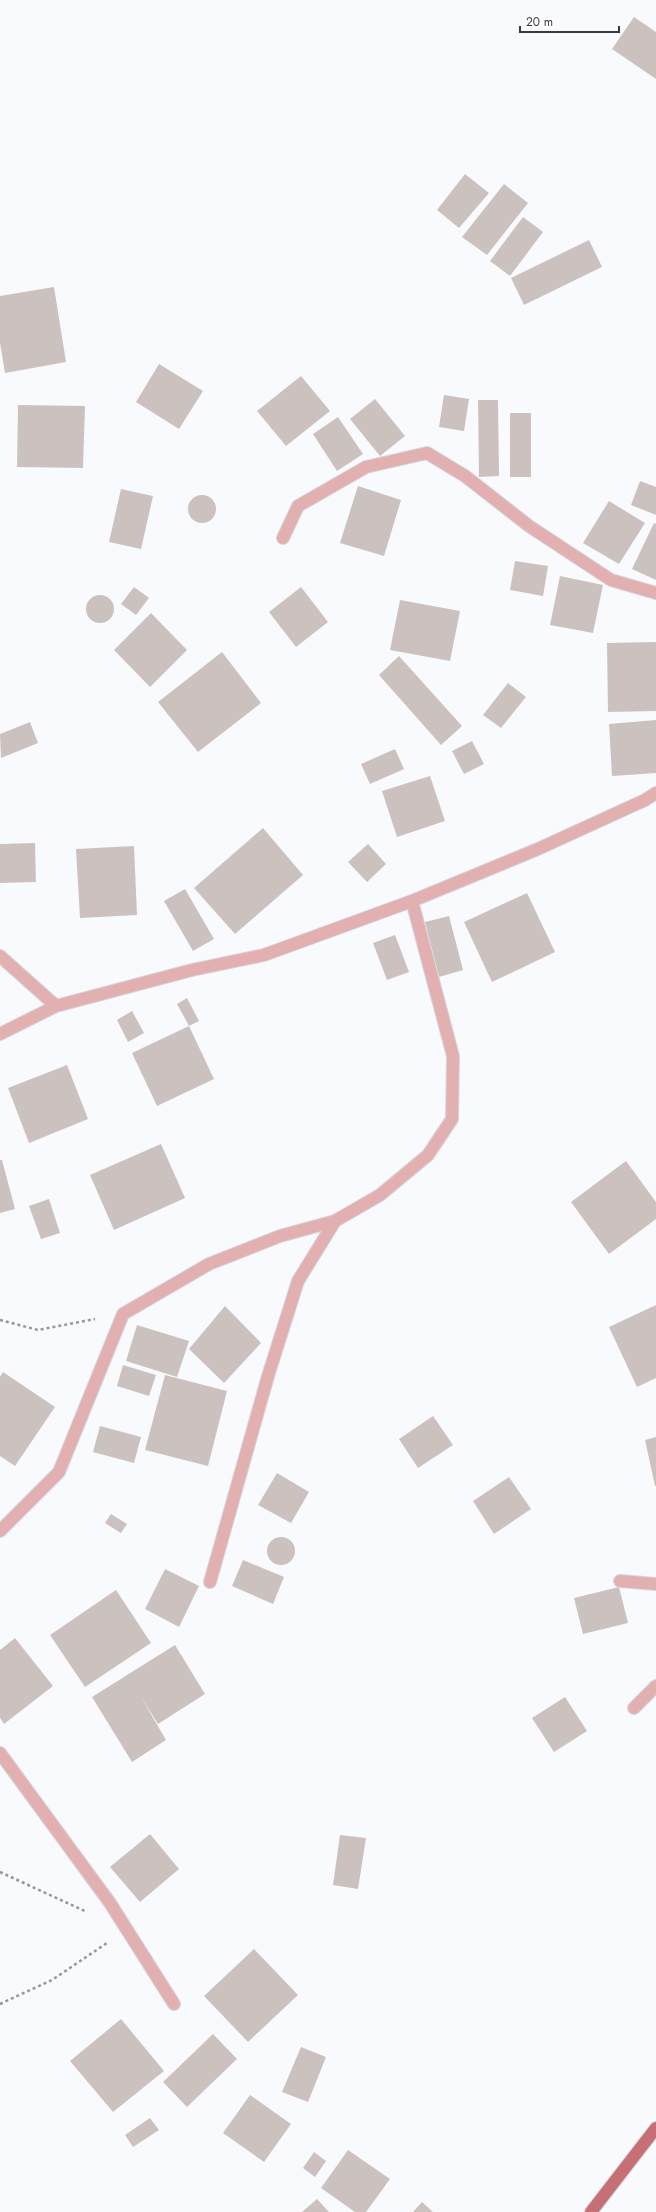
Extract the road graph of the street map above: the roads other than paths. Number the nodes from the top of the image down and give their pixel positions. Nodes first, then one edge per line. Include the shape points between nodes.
1 (283, 538) dead end
2 (656, 593) edge
3 (656, 793) edge
4 (412, 901) junction
5 (0, 956) edge
6 (56, 1006) junction
7 (0, 1034) edge
8 (335, 1221) junction
9 (0, 1531) edge
10 (620, 1581) dead end
11 (210, 1582) dead end
12 (656, 1584) edge
13 (656, 1686) edge
14 (634, 1708) dead end
15 (0, 1753) edge
16 (174, 2004) dead end
17 (656, 2128) edge
18 (591, 2212) edge

1 - 2 street via 298,506 366,468 427,453 465,476 529,526 611,580
3 - 4 street via 538,849
4 - 6 street via 264,955 192,970
4 - 8 street via 454,1056 452,1119 428,1155 380,1194
5 - 6 street
6 - 7 street
8 - 9 street via 280,1236 210,1264 123,1314 60,1472
8 - 11 street via 298,1281 268,1376
10 - 12 street
13 - 14 street
15 - 16 street via 110,1903
17 - 18 main road

